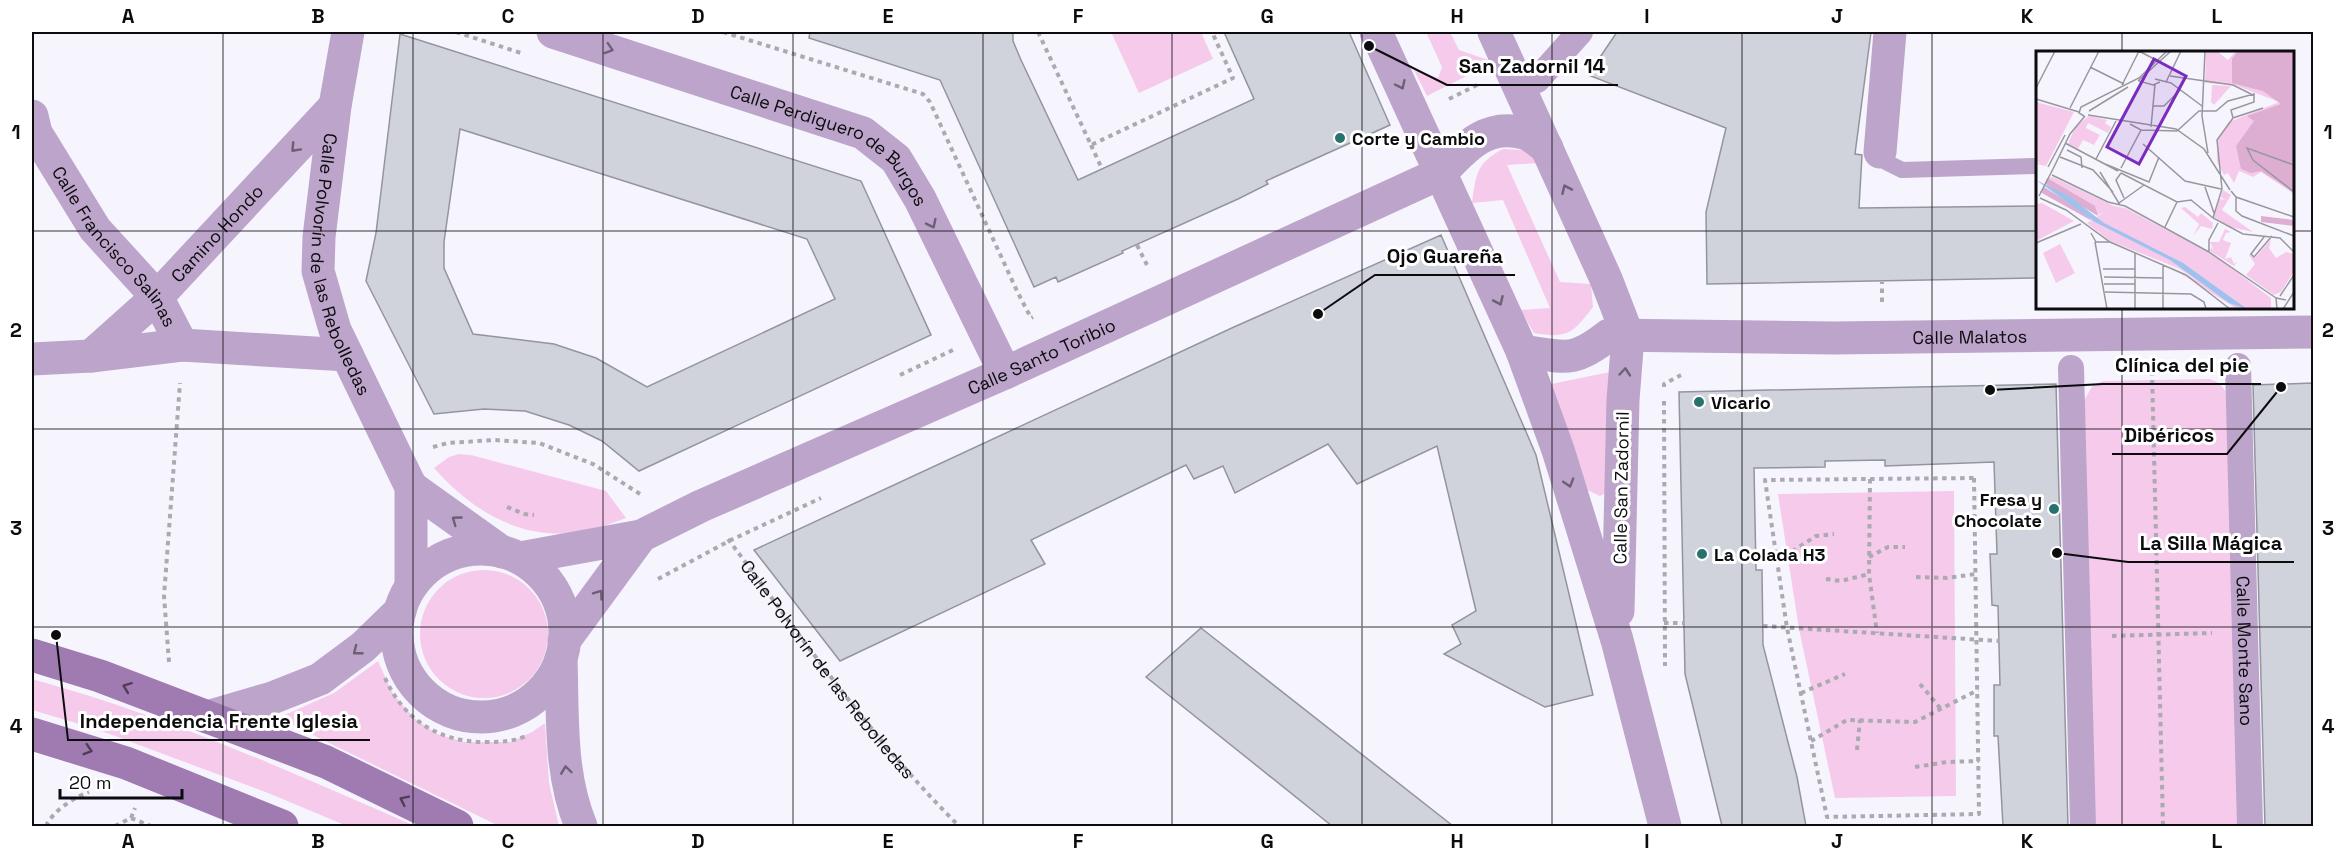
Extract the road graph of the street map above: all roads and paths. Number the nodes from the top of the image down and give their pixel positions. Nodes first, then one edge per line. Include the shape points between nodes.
1 (348, 32) edge
2 (456, 32) edge
3 (553, 32) edge
4 (723, 32) edge
5 (1038, 32) edge
6 (1212, 32) edge
7 (1376, 32) edge
8 (1494, 32) edge
9 (1580, 32) edge
10 (1890, 32) edge
11 (524, 54) dead end
12 (1524, 74) junction
13 (335, 106) junction
14 (1415, 115) junction
15 (32, 116) edge
16 (1091, 145) junction
17 (1547, 148) junction
18 (1880, 152) joint
19 (2036, 166) edge
20 (1102, 169) dead end
21 (1441, 173) junction
22 (1137, 245) dead end
23 (1157, 261) dead end
24 (1147, 266) junction
25 (1139, 269) dead end
26 (1882, 282) dead end
27 (157, 297) junction
28 (1882, 309) dead end
29 (1040, 314) dead end
30 (2313, 332) edge
31 (1628, 336) junction
32 (182, 345) junction
33 (960, 347) dead end
34 (1522, 351) junction
35 (347, 355) junction
36 (91, 356) junction
37 (32, 359) edge
38 (2238, 366) dead end
39 (2152, 367) dead end
40 (2071, 368) dead end
41 (1688, 372) dead end
42 (1005, 373) junction
43 (896, 376) dead end
44 (426, 449) dead end
45 (1870, 479) junction
46 (411, 487) junction
47 (642, 495) dead end
48 (826, 495) dead end
49 (500, 504) dead end
50 (701, 506) junction
51 (540, 515) dead end
52 (1834, 534) dead end
53 (641, 536) junction
54 (729, 540) junction
55 (1905, 548) dead end
56 (511, 555) junction
57 (1869, 557) junction
58 (1777, 561) junction
59 (1869, 574) junction
60 (1976, 574) junction
61 (1916, 578) dead end
62 (1826, 579) dead end
63 (656, 581) dead end
64 (405, 599) junction
65 (1684, 622) dead end
66 (1664, 623) junction
67 (1763, 626) dead end
68 (1787, 628) junction
69 (2246, 632) junction
70 (1877, 633) junction
71 (2158, 634) junction
72 (2078, 637) junction
73 (1617, 640) junction
74 (1977, 640) junction
75 (1999, 641) dead end
76 (562, 650) junction
77 (32, 655) edge
78 (170, 666) dead end
79 (382, 672) dead end
80 (1665, 673) dead end
81 (1845, 674) dead end
82 (1920, 684) dead end
83 (1977, 690) junction
84 (1801, 693) junction
85 (1941, 710) junction
86 (207, 717) junction
87 (1860, 720) junction
88 (32, 734) edge
89 (530, 734) dead end
90 (1811, 741) junction
91 (1857, 750) dead end
92 (1979, 761) junction
93 (1915, 767) dead end
94 (115, 826) edge
95 (151, 826) edge
96 (282, 826) edge
97 (457, 826) edge
98 (580, 826) edge
99 (959, 826) edge
100 (1665, 826) edge
101 (2082, 826) edge
102 (2163, 826) edge
103 (2250, 826) edge

1 - 13 street, Calle Polvorín de las Rebolledas
2 - 11 path
3 -> 42 street, Calle Perdiguero de Burgos via 863,133 896,159 920,199
4 - 29 path via 923,94 1031,318
5 - 16 path
6 - 16 path via 1233,78
7 -> 14 street, Calle San Zadornil
8 - 12 street, Calle San Zadornil
9 - 12 street
10 - 18 street
12 - 14 path
12 - 17 street, Calle San Zadornil
13 -> 27 street, Camino Hondo
13 - 35 street, Calle Polvorín de las Rebolledas via 318,271
14 - 21 street, Calle San Zadornil
15 - 27 street, Calle Francisco Salinas via 36,133 95,229
16 - 20 path
17 - 21 street via 1526,133 1504,131 1484,135 1470,142
31 -> 17 street, Calle San Zadornil
18 - 19 lane via 1886,162 1902,170
21 -> 34 street, Calle San Zadornil
21 - 42 street, Calle Santo Toribio
22 - 24 path
23 - 24 path
24 - 25 path
26 - 28 path
27 - 32 street, Calle Francisco Salinas
27 - 36 street, Camino Hondo
30 - 31 street, Calle Malatos via 1834,338
31 - 34 street via 1609,335 1578,356
73 -> 31 street, Calle San Zadornil
32 - 35 street
32 - 36 street
32 - 78 path via 164,596
33 - 43 path
34 -> 73 street, Calle San Zadornil via 1558,450
35 - 46 street, Calle Polvorín de las Rebolledas
36 - 37 street
38 - 69 street, Calle Monte Sano
39 - 71 path
40 - 72 street
41 - 66 path via 1664,384
42 - 50 street, Calle Santo Toribio
44 - 47 path via 448,443 494,440 539,443 593,464
45 - 57 path
45 - 58 path via 1765,480
45 - 60 path via 1974,478
56 -> 46 street, Calle Polvorín de las Rebolledas
46 - 64 street, Calle Polvorín de las Rebolledas
48 - 54 path
49 - 51 path via 524,514
50 - 53 street, Calle Santo Toribio
50 - 54 path, Calle Polvorín de las Rebolledas
52 - 58 path via 1816,536
53 - 56 street, Calle Santo Toribio
76 -> 53 street, Calle Santo Toribio
54 - 63 path
54 - 99 path, Calle Polvorín de las Rebolledas via 873,728 927,795
55 - 57 path via 1888,547
56 - 64 street via 473,549 456,552 424,571
56 - 76 street via 534,568 555,594 564,622
57 - 59 path
58 - 68 path
59 - 62 path via 1841,581
59 - 70 path
60 - 61 path via 1947,579
60 - 74 path
64 - 76 street via 397,643 407,673 428,698 457,713 488,717 520,708 545,687
64 -> 86 street via 363,647 320,679
65 - 66 path
66 - 80 path
67 - 68 path
68 - 70 path
68 - 84 path
69 - 71 path
69 - 103 street, Calle Monte Sano
70 - 74 path
71 - 72 path
71 - 102 path
72 - 101 street
73 - 100 street, Calle San Zadornil
74 - 75 path
74 - 83 path
98 -> 76 street via 571,802 563,752
86 -> 77 main road
79 - 89 path via 393,694 414,718 437,734 464,742 510,742
81 - 84 path
82 - 85 path
83 - 85 path
83 - 92 path
84 - 90 path
85 - 87 path via 1915,722
97 -> 86 main road via 326,762
87 - 90 path via 1847,720
87 - 91 path
88 -> 96 main road via 126,763
90 - 92 path via 1827,817 1979,814
92 - 93 path
94 - 95 path via 131,818

